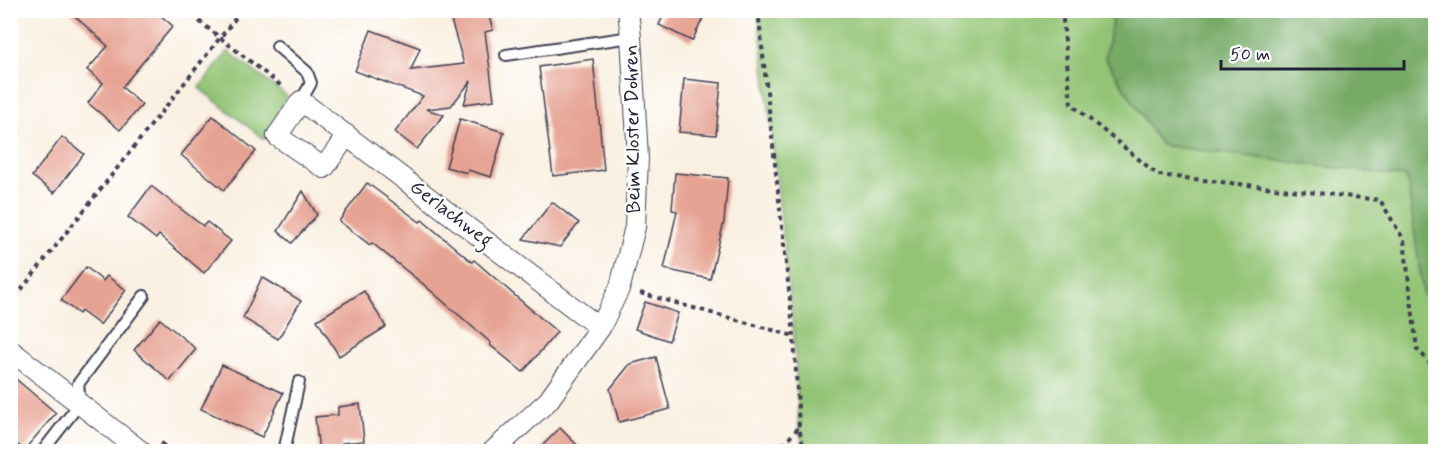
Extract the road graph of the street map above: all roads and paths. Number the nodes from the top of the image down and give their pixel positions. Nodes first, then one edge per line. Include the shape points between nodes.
1 (185, 10) edge
2 (242, 10) edge
3 (627, 10) edge
4 (758, 10) edge
5 (1062, 10) edge
6 (631, 38) junction
7 (220, 39) junction
8 (277, 46) dead end
9 (506, 55) dead end
10 (301, 101) junction
11 (347, 135) junction
12 (620, 287) junction
13 (144, 296) dead end
14 (10, 304) edge
15 (600, 328) junction
16 (794, 336) junction
17 (10, 350) edge
18 (1436, 369) edge
19 (298, 382) dead end
20 (80, 403) junction
21 (799, 427) junction
22 (42, 452) edge
23 (142, 452) edge
24 (284, 452) edge
25 (492, 452) edge
26 (777, 452) edge
27 (804, 452) edge

1 - 7 path
2 - 7 path
3 - 6 street, Beim Kloster Dohren
4 - 16 path
5 - 18 path via 1071,104 1158,175 1380,200 1404,240 1418,349
6 - 9 lane
6 - 12 street, Beim Kloster Dohren via 638,158 635,227
7 - 10 path
7 - 14 path
8 - 10 lane via 308,72 311,83
10 - 11 street, Gerlachweg
10 - 11 street via 277,136 324,168
11 - 15 street, Gerlachweg
12 - 15 street, Beim Kloster Dohren
12 - 16 path
13 - 20 lane via 78,384
15 - 25 street, Beim Kloster Dohren via 548,401
16 - 21 path
17 - 20 street
19 - 24 lane
20 - 22 lane
20 - 23 street
21 - 26 path
21 - 27 path

